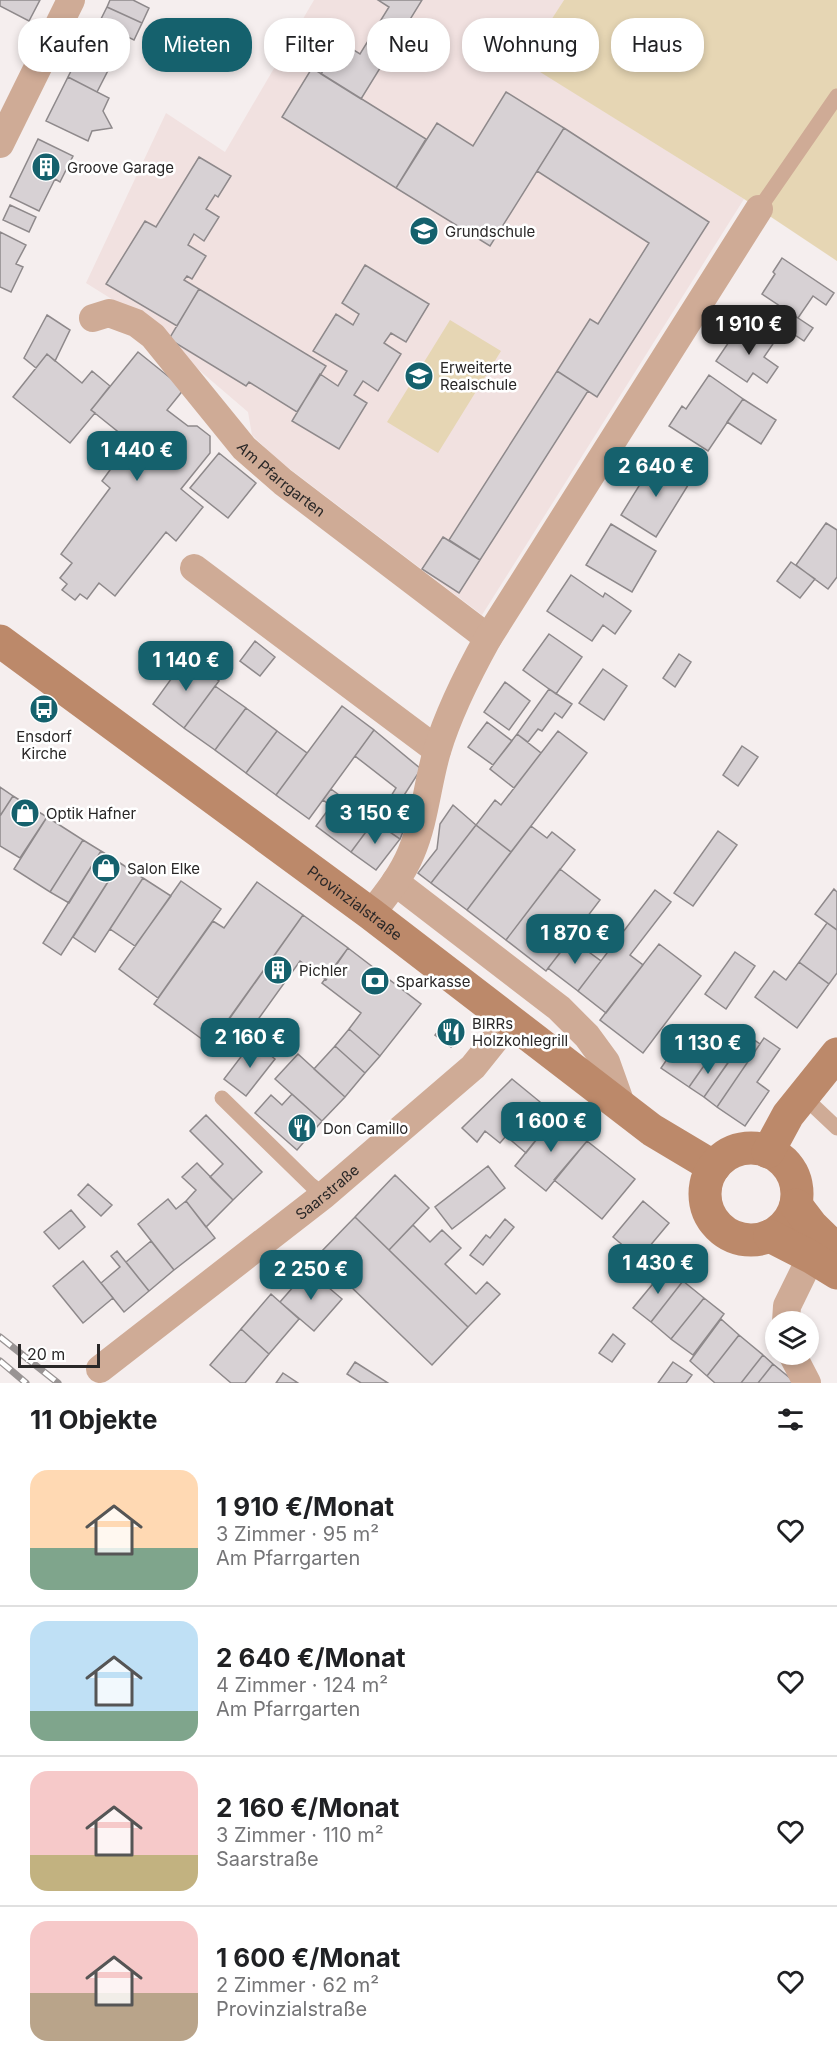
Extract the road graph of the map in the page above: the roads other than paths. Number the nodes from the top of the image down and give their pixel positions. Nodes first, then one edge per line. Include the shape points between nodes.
1 (71, 0) edge
2 (837, 96) edge
3 (0, 144) edge
4 (759, 210) joint
5 (93, 318) dead end
6 (194, 568) dead end
7 (488, 638) junction
8 (0, 640) edge
9 (437, 750) junction
10 (395, 882) junction
11 (371, 914) junction
12 (510, 1021) junction
13 (837, 1054) edge
14 (803, 1096) junction
15 (222, 1098) dead end
16 (621, 1104) junction
17 (837, 1128) edge
18 (768, 1152) junction
19 (714, 1167) junction
20 (324, 1195) junction
21 (796, 1205) junction
22 (770, 1236) junction
23 (828, 1260) edge
24 (787, 1311) edge
25 (798, 1365) edge
26 (100, 1369) dead end
27 (807, 1383) edge

1 - 3 street
2 - 4 lane
4 - 7 street
5 - 7 street, Am Pfarrgarten via 109,313 135,323 153,336 244,448 282,482
6 - 9 street
7 - 9 street
8 - 11 main road, Provinzialstraße
9 - 10 street via 422,822 411,854
10 - 11 street
10 - 16 street via 559,1008 606,1062
11 - 12 main road, Provinzialstraße
12 - 16 main road, Provinzialstraße
12 - 20 street, Saarstraße via 472,1066
13 - 14 main road
14 - 17 lane
14 - 18 main road
15 - 20 lane
16 - 19 main road, Provinzialstraße via 652,1130
18 - 19 main road via 738,1150 724,1156
18 - 21 main road via 789,1168 795,1179
19 - 22 main road via 704,1196 715,1224 741,1240
20 - 26 street, Saarstraße
21 - 22 main road via 786,1223
21 - 23 main road via 812,1226
22 - 23 main road
23 - 24 street
25 - 27 street

